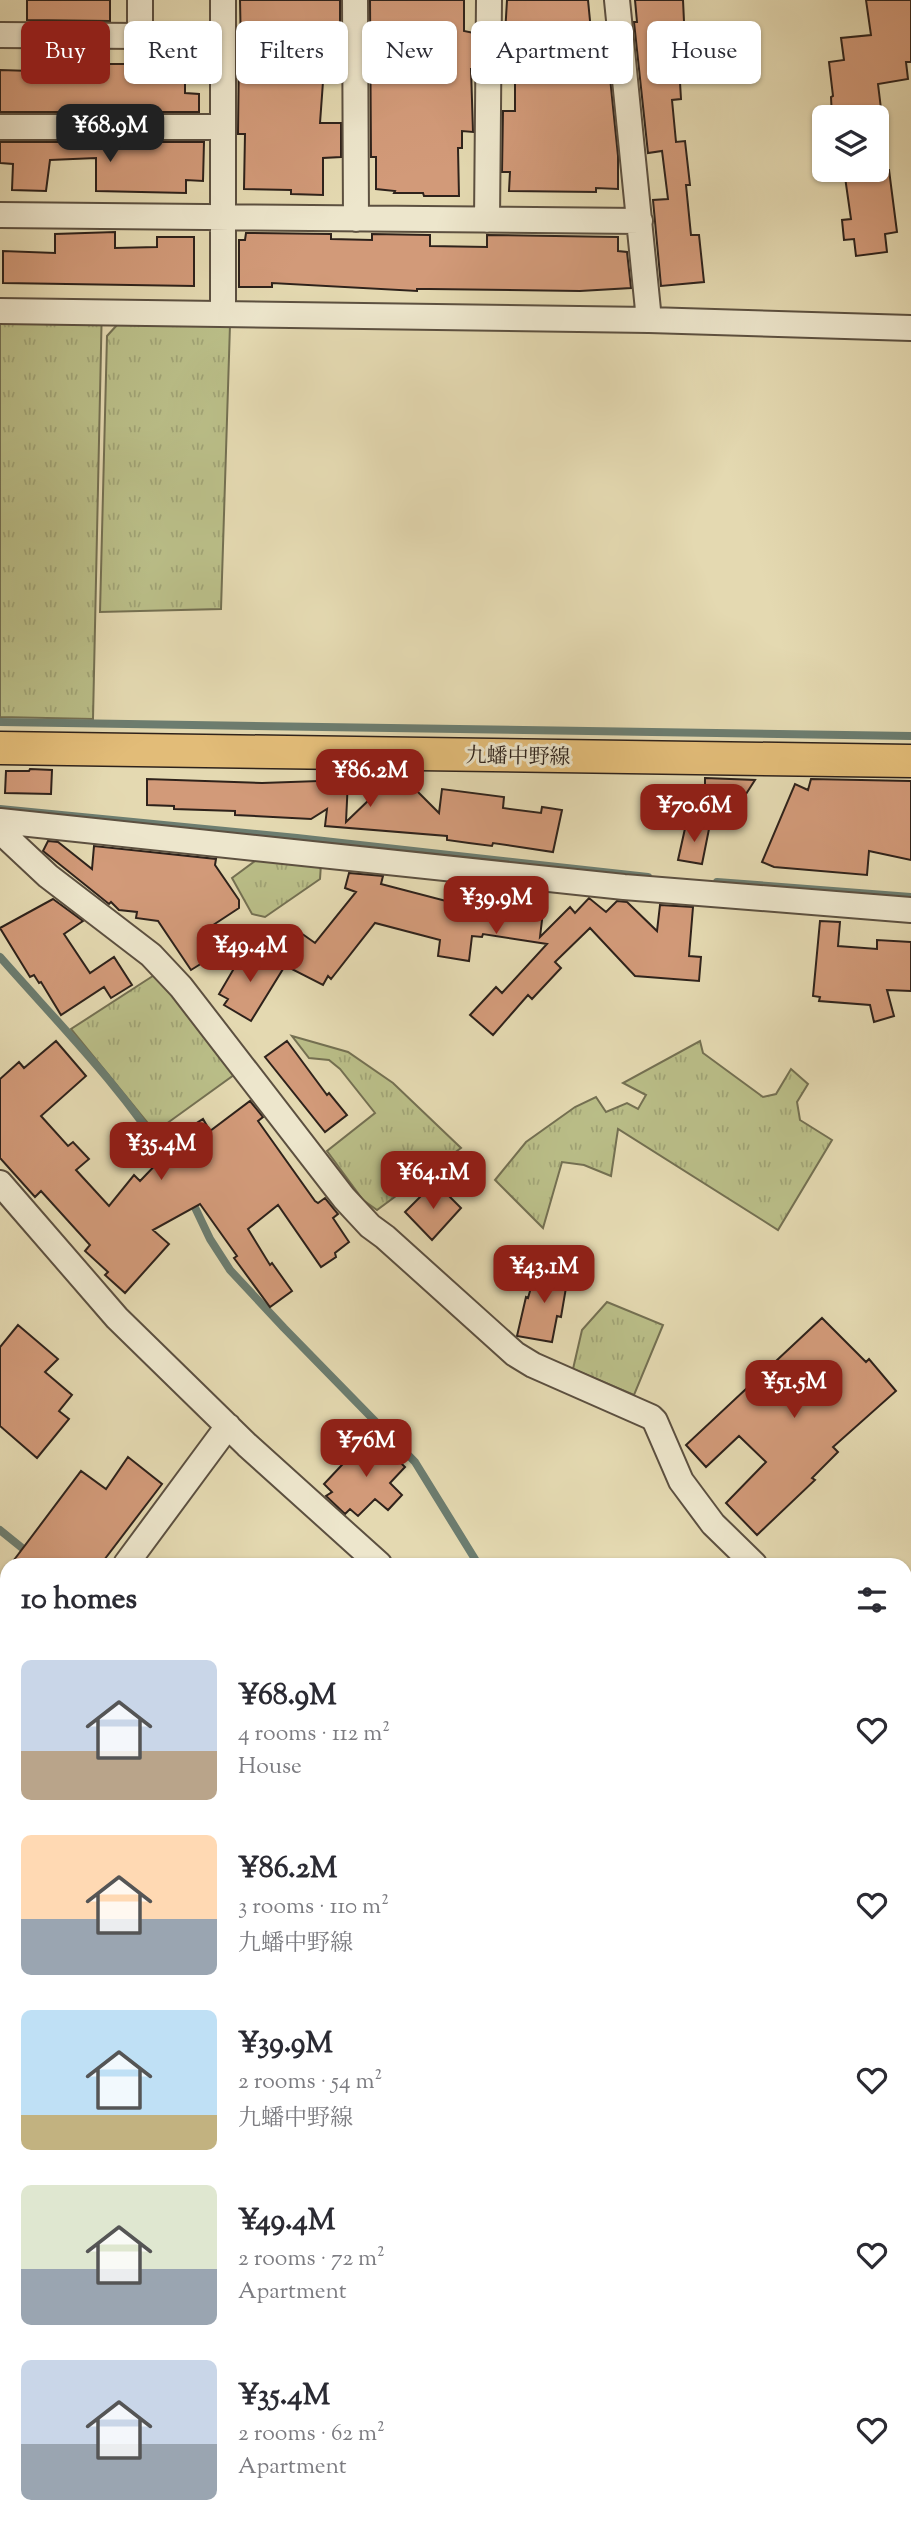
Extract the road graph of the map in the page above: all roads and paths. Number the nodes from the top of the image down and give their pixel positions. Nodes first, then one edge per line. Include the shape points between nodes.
1 (140, 0) edge
2 (223, 0) edge
3 (355, 0) edge
4 (489, 0) edge
5 (617, 0) edge
6 (0, 35) edge
7 (0, 127) edge
8 (223, 127) junction
9 (0, 215) edge
10 (222, 218) junction
11 (356, 219) junction
12 (487, 220) junction
13 (640, 221) junction
14 (0, 311) edge
15 (223, 313) junction
16 (649, 320) junction
17 (911, 328) edge
18 (0, 748) edge
19 (911, 761) edge
20 (0, 821) edge
21 (0, 831) edge
22 (911, 910) edge
23 (0, 1183) edge
24 (228, 1426) junction
25 (130, 1558) edge
26 (372, 1558) edge
27 (748, 1558) edge

1 - 6 street via 140,36
2 - 8 street
3 - 11 street
4 - 12 street
5 - 13 street
7 - 8 street
8 - 10 street
9 - 10 street
10 - 11 street
10 - 15 street
11 - 12 street
12 - 13 street
13 - 16 street
14 - 15 street
15 - 16 street
16 - 17 street
18 - 19 main road, 九蟠中野線
20 - 22 street via 624,887
21 - 27 street via 48,876 151,956 181,987 370,1226 515,1354 655,1421 681,1481 713,1524
23 - 24 street via 117,1318
24 - 25 street
24 - 26 street

